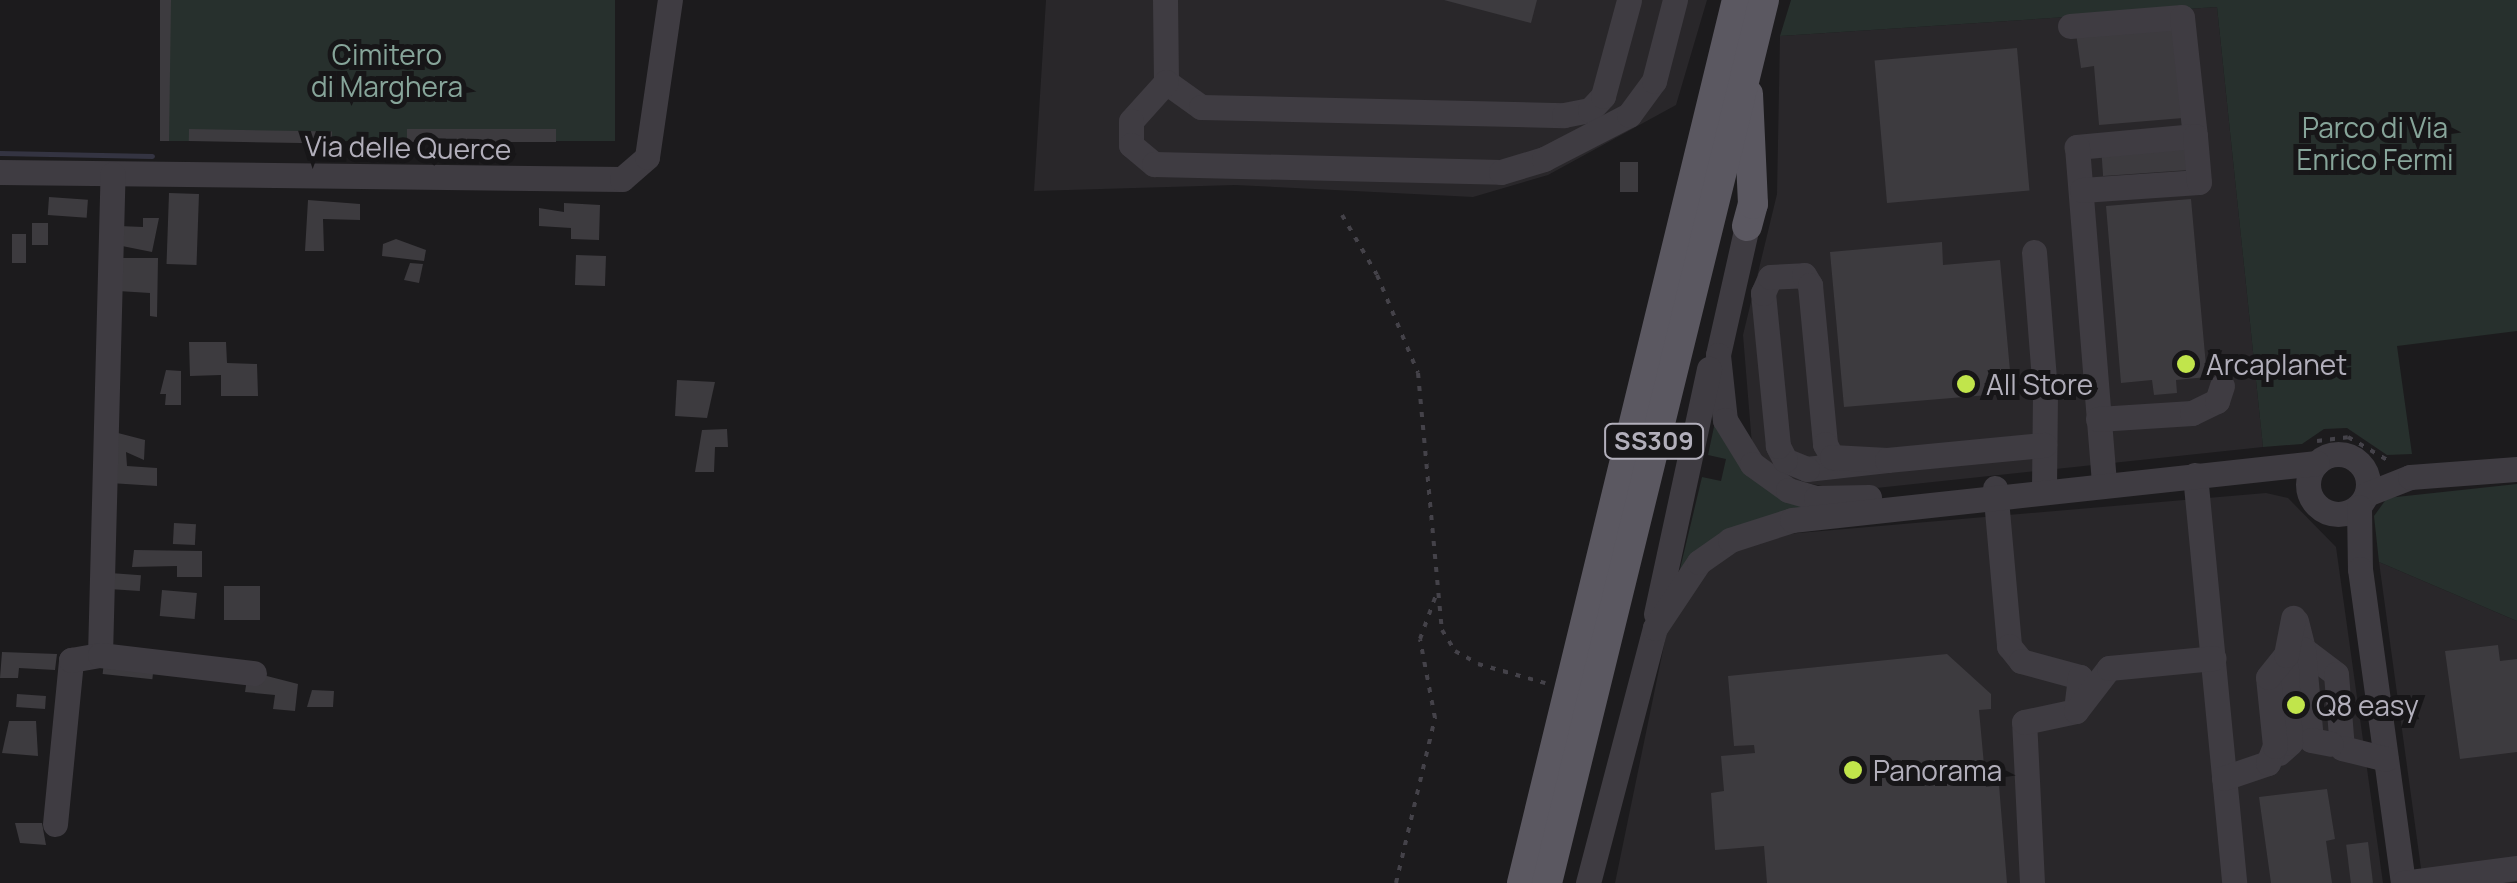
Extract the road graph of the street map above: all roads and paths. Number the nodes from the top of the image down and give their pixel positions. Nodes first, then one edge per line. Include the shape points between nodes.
1 (670, 0) edge
2 (1166, 0) edge
3 (1629, 0) edge
4 (1675, 0) edge
5 (1722, 0) edge
6 (1737, 0) edge
7 (1764, 0) edge
8 (2070, 26) dead end
9 (1733, 64) junction
10 (1166, 82) junction
11 (2196, 136) junction
12 (0, 172) edge
13 (113, 174) junction
14 (2082, 190) junction
15 (1342, 215) dead end
16 (1748, 226) joint
17 (2034, 252) dead end
18 (1721, 336) junction
19 (2222, 386) dead end
20 (2098, 418) junction
21 (2044, 446) junction
22 (2311, 456) junction
23 (1888, 460) junction
24 (2363, 466) junction
25 (2404, 468) junction
26 (2517, 469) edge
27 (2266, 471) junction
28 (2196, 476) junction
29 (2104, 484) junction
30 (2039, 491) junction
31 (2308, 493) junction
32 (1996, 495) junction
33 (2363, 500) junction
34 (2332, 514) junction
35 (2359, 556) junction
36 (1438, 591) junction
37 (2293, 618) dead end
38 (1654, 628) junction
39 (2295, 652) junction
40 (2213, 654) junction
41 (100, 655) junction
42 (2039, 666) junction
43 (254, 673) dead end
44 (1569, 692) junction
45 (2076, 711) junction
46 (2319, 744) junction
47 (2386, 759) junction
48 (2268, 763) junction
49 (2224, 778) junction
50 (55, 824) dead end
51 (2517, 868) edge
52 (1396, 883) edge
53 (1522, 883) edge
54 (1547, 883) edge
55 (1588, 883) edge
56 (2032, 883) edge
57 (2234, 883) edge
58 (2403, 883) edge

1 - 13 street, Via delle Querce via 647,156 622,179
2 - 10 street
3 - 10 street via 1603,96 1578,114 1227,112 1200,107
4 - 10 street via 1654,81 1629,116 1544,159 1501,172 1154,164 1130,145 1130,121
5 - 9 main road via 1714,39
6 - 9 main road, SS309
7 - 9 main road, SS309
8 - 11 street via 2182,16
9 - 16 main road via 1753,204
9 - 44 main road, SS309
9 - 54 main road, SS309
11 - 14 street via 2199,182
11 - 14 street via 2077,146
12 - 13 street, Via delle Querce
13 - 41 street
14 - 20 street
15 - 36 path via 1377,274 1418,373
16 - 18 street
17 - 21 street
18 - 32 street via 1718,391 1725,420 1752,464 1788,490 1851,499
18 - 38 street
19 - 20 street via 2216,401 2192,414
20 - 29 street
21 - 23 street
21 - 30 street
22 - 24 street via 2336,454
22 - 25 path via 2341,436
22 - 27 street
22 - 31 street
23 - 23 street via 1828,453 1810,286 1804,275 1770,277 1763,293 1778,446 1785,460 1807,469
24 - 25 street
24 - 33 street
25 - 26 street
25 - 33 street
27 - 28 street
27 - 31 street
28 - 29 street
28 - 40 street
29 - 30 street
30 - 32 street
31 - 34 street
32 - 38 street via 1763,527 1699,562
32 - 42 street via 2009,646 2021,662
33 - 34 street
33 - 35 street
34 - 35 street
35 - 47 street
36 - 44 path via 1442,630 1455,651
36 - 52 path via 1420,639 1435,718
37 - 39 street
38 - 55 street
39 - 46 street
39 - 46 street via 2336,674
39 - 48 street via 2268,677 2275,746
40 - 42 street
40 - 45 street via 2109,668
40 - 49 street
41 - 43 street
41 - 50 street via 68,666
42 - 45 street via 2080,676
44 - 53 main road, SS309
45 - 56 street via 2032,717 2020,731
46 - 47 street
46 - 48 street
47 - 58 street
48 - 49 street
49 - 57 street
51 - 58 street

